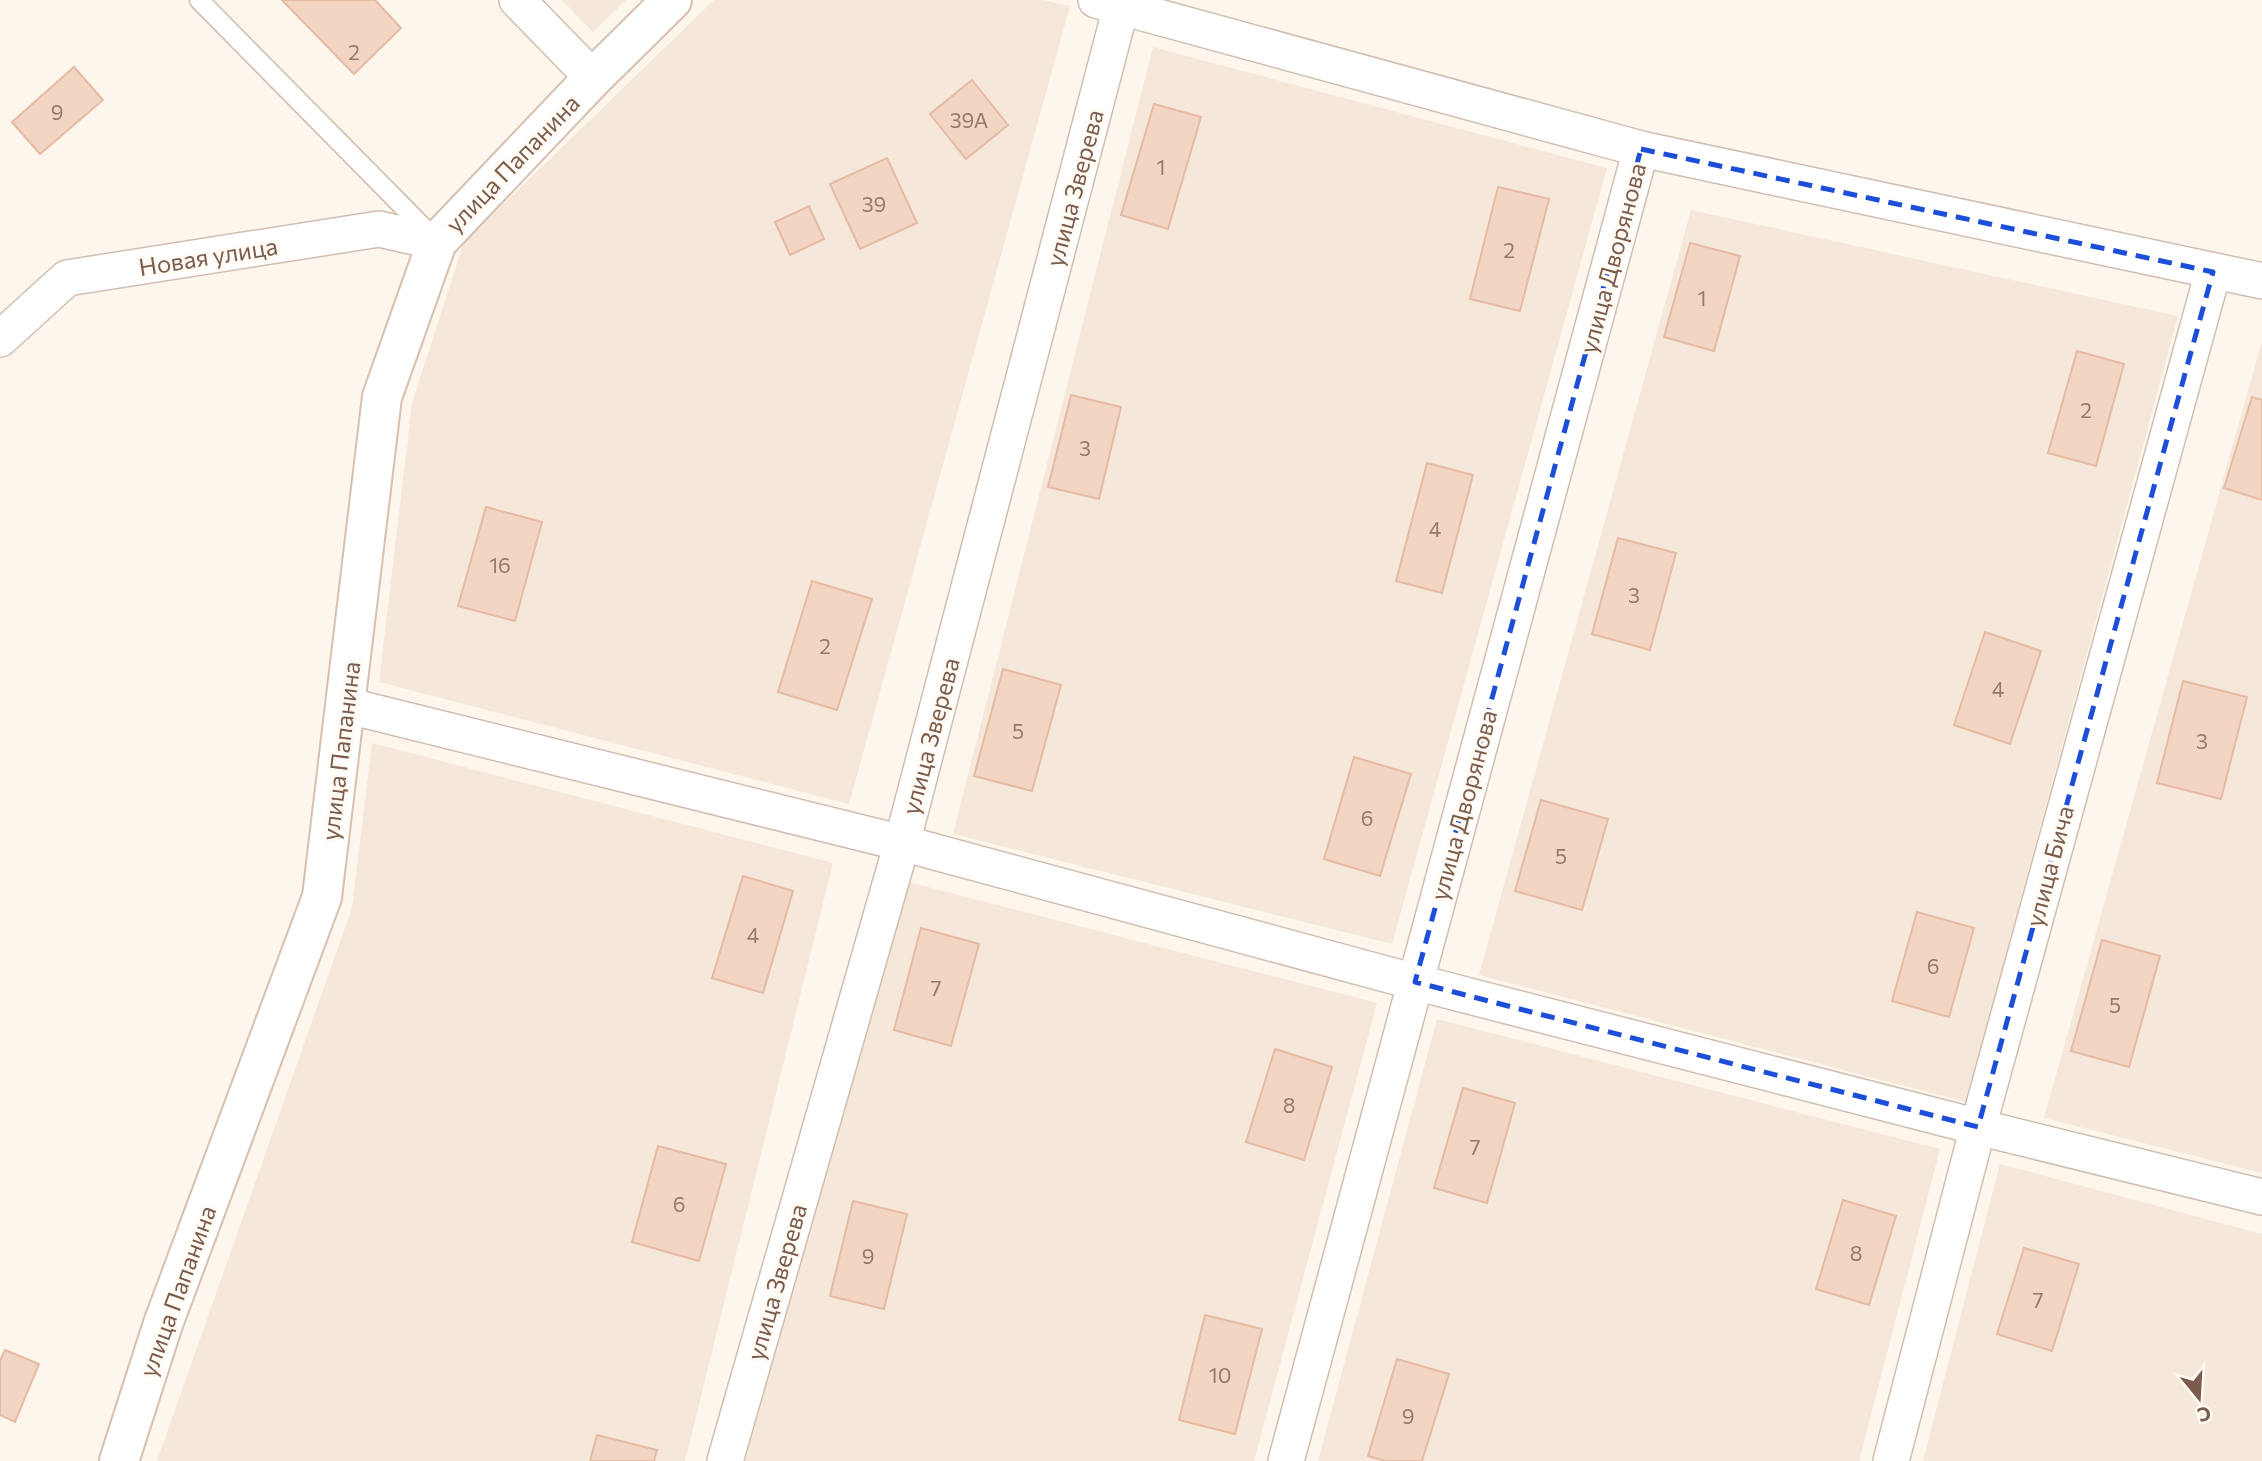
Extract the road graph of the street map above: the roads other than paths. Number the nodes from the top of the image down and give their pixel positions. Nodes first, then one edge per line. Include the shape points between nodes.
1 (199, 0) edge
2 (517, 0) edge
3 (672, 0) edge
4 (1109, 4) edge
5 (593, 78) junction
6 (1641, 149) junction
7 (437, 242) junction
8 (2213, 272) junction
9 (2262, 281) edge
10 (0, 339) edge
11 (345, 705) junction
12 (902, 843) junction
13 (1415, 982) junction
14 (1978, 1127) junction
15 (2262, 1197) edge
16 (119, 1461) edge
17 (725, 1461) edge
18 (1286, 1461) edge
19 (1891, 1461) edge

1 - 7 lane
2 - 5 street
3 - 5 street, улица Папанина
4 - 6 street
4 - 12 street, улица Зверева
5 - 7 street, улица Папанина
6 - 8 street
6 - 13 street, улица Дворянова
7 - 10 street, Новая улица via 379,229 67,278
7 - 11 street, улица Папанина via 382,397
8 - 9 street
8 - 14 street, улица Бича
11 - 12 street
11 - 16 street, улица Папанина via 322,897 163,1324
12 - 13 street
12 - 17 street, улица Зверева
13 - 14 street
13 - 18 street, улица Дворянова
14 - 15 street
14 - 19 street, улица Бича

